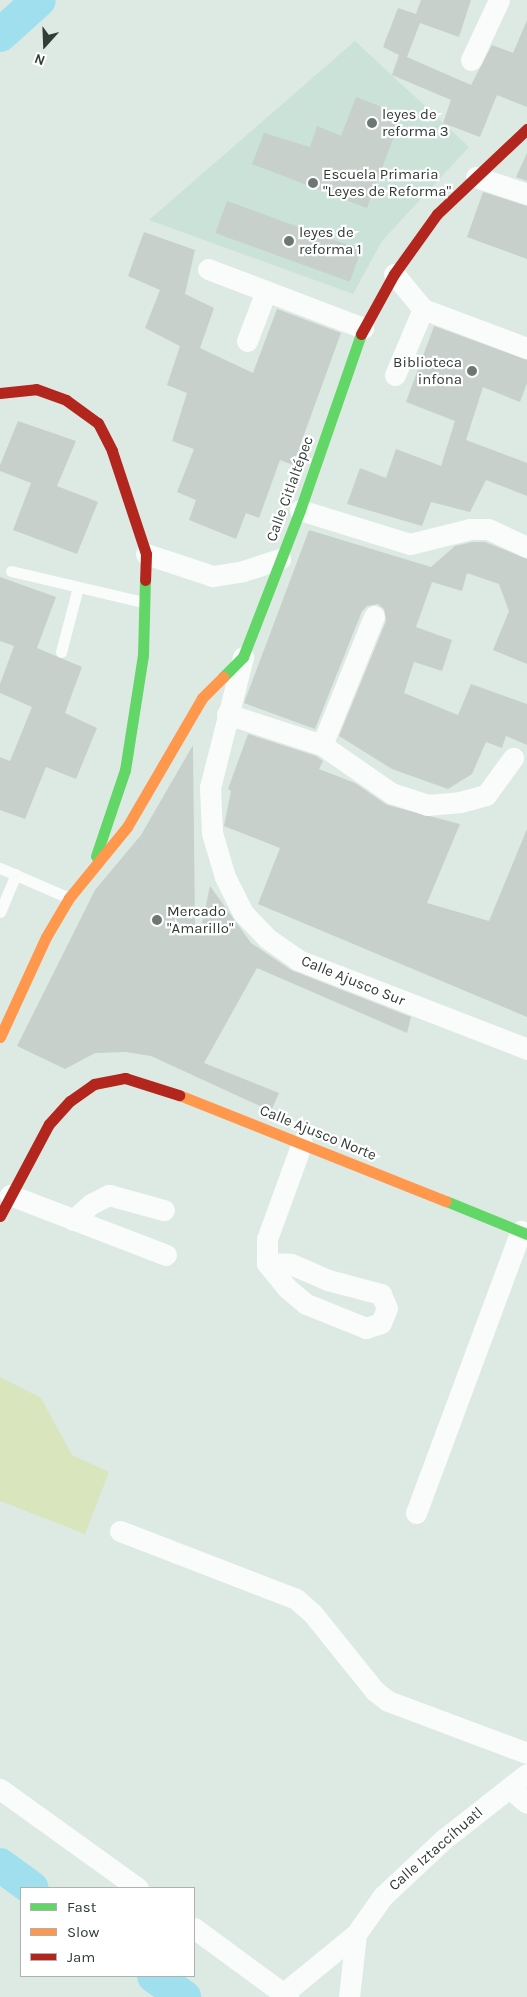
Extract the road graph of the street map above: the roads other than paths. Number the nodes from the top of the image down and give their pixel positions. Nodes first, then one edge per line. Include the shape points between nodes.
1 (499, 0) edge
2 (471, 60) dead end
3 (526, 132) edge
4 (476, 177) junction
5 (527, 194) edge
6 (208, 269) dead end
7 (394, 274) junction
8 (266, 291) junction
9 (423, 309) junction
10 (363, 328) junction
11 (247, 341) dead end
12 (527, 348) edge
13 (395, 375) dead end
14 (0, 393) edge
15 (300, 510) junction
16 (527, 547) edge
17 (146, 554) junction
18 (280, 559) junction
19 (12, 571) dead end
20 (243, 571) junction
21 (78, 587) junction
22 (267, 594) junction
23 (143, 602) junction
24 (374, 616) dead end
25 (60, 652) dead end
26 (243, 657) junction
27 (227, 714) junction
28 (322, 745) junction
29 (513, 758) dead end
30 (0, 868) edge
31 (92, 870) junction
32 (16, 874) junction
33 (69, 898) junction
34 (0, 912) edge
35 (0, 1037) edge
36 (527, 1049) edge
37 (302, 1143) junction
38 (10, 1195) junction
39 (164, 1210) dead end
40 (0, 1216) edge
41 (73, 1220) junction
42 (524, 1232) edge
43 (166, 1255) dead end
44 (267, 1263) junction
45 (416, 1513) dead end
46 (120, 1531) dead end
47 (527, 1753) edge
48 (527, 1774) edge
49 (509, 1788) junction
50 (0, 1789) edge
51 (527, 1803) edge
52 (137, 1887) edge
53 (195, 1929) edge
54 (356, 1934) junction
55 (286, 1995) edge
56 (348, 1997) edge

1 - 2 street
3 - 4 street, Calle Citlaltépec
4 - 5 street
4 - 7 street, Calle Citlaltépec via 437,214
6 - 8 street
7 - 9 street
7 - 10 street, Calle Citlaltépec
8 - 10 street
8 - 11 street
9 - 12 street
9 - 13 street
10 - 15 street, Calle Citlaltépec
14 - 17 street via 36,389 66,400 98,423 112,451
15 - 16 street via 410,544 470,529 488,529
15 - 18 street, Calle Citlaltépec
17 - 20 street via 213,576
17 - 23 street
18 - 20 street
18 - 22 street, Calle Citlaltépec
19 - 21 lane
20 - 22 street
21 - 23 lane
21 - 25 lane
22 - 26 street, Calle Citlaltépec
23 - 31 street via 143,655 125,770
24 - 28 street
26 - 27 street, Calle Ajusco Sur
26 - 31 street, Calle Citlaltépec via 202,698 127,827
27 - 28 street
27 - 36 street, Calle Ajusco Sur via 210,787 212,833 226,877 243,913 267,938 298,960
28 - 29 street via 391,794 427,805 460,802 486,795
30 - 32 lane
31 - 33 street, Calle Citlaltépec
32 - 33 lane
32 - 34 lane
33 - 35 street, Calle Citlaltépec via 46,936
37 - 38 street, Calle Ajusco Norte via 154,1084 125,1078 94,1084 70,1101 49,1124
37 - 42 street, Calle Ajusco Norte
37 - 44 street via 267,1238
38 - 40 street
38 - 41 street
39 - 41 street via 109,1194
41 - 43 street
42 - 45 street
44 - 44 street via 287,1288 306,1304 366,1328 381,1323 387,1308 381,1294 328,1280 291,1264
46 - 47 street via 296,1599 313,1614 375,1691 388,1701
48 - 49 street, Calle Iztaccíhuatl
49 - 51 street
49 - 54 street, Calle Iztaccíhuatl via 444,1839 382,1896
50 - 52 street
53 - 55 street
54 - 55 street, Calle Iztaccíhuatl
54 - 56 street, Calle Iztaccíhuatl

